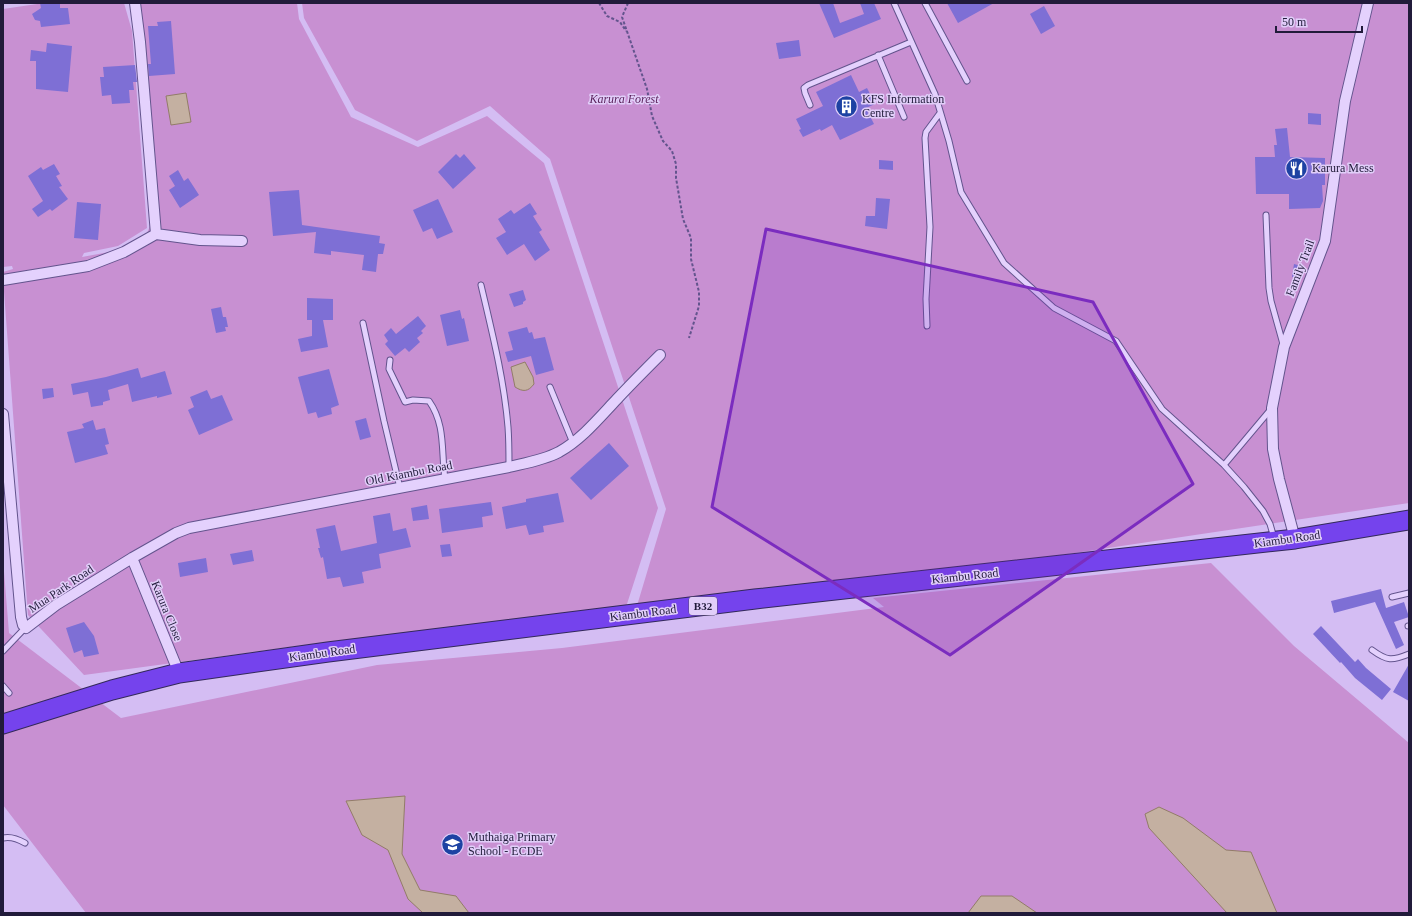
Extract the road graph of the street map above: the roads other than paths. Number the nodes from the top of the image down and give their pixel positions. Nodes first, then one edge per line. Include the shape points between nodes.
1 (135, 3) edge
2 (894, 3) edge
3 (925, 3) edge
4 (1368, 3) edge
5 (911, 42) junction
6 (878, 55) junction
7 (967, 81) dead end
8 (810, 105) dead end
9 (940, 113) junction
10 (904, 117) dead end
11 (1266, 215) dead end
12 (156, 234) junction
13 (242, 241) dead end
14 (3, 280) edge
15 (481, 285) dead end
16 (363, 323) dead end
17 (927, 326) dead end
18 (1284, 347) junction
19 (660, 355) dead end
20 (390, 360) dead end
21 (550, 387) dead end
22 (1272, 408) junction
23 (3, 414) edge
24 (573, 443) junction
25 (1224, 465) junction
26 (509, 467) junction
27 (445, 479) junction
28 (400, 488) junction
29 (1409, 520) edge
30 (1295, 539) junction
31 (1274, 541) junction
32 (132, 558) junction
33 (1409, 593) edge
34 (1392, 597) dead end
35 (25, 628) junction
36 (1372, 650) dead end
37 (3, 651) edge
38 (1409, 654) edge
39 (179, 673) junction
40 (3, 686) edge
41 (9, 693) dead end
42 (3, 724) edge
43 (3, 838) edge
44 (25, 843) dead end

1 - 12 street
2 - 5 lane
3 - 7 lane
4 - 18 street, Family Trail via 1345,101 1325,241
5 - 6 lane
5 - 9 lane via 935,94
6 - 8 lane via 808,84 804,88
6 - 10 lane
9 - 17 lane via 926,132 925,138 930,227
9 - 25 lane via 961,192 1004,263 1054,308 1116,341 1162,409
11 - 18 lane via 1269,288
12 - 13 street via 200,240
12 - 14 street via 124,252 88,266
15 - 26 lane via 501,378 508,427
16 - 28 lane
18 - 22 street, Family Trail
19 - 24 street, Old Kiambu Road
20 - 27 lane via 389,369 405,402 429,402 436,411 442,435
21 - 24 lane
22 - 25 lane
22 - 30 street, Family Trail via 1273,449
23 - 35 street, Mua Park Road
24 - 26 street, Old Kiambu Road via 547,457
25 - 31 lane via 1263,511 1270,524
26 - 27 street, Old Kiambu Road
27 - 28 street, Old Kiambu Road
28 - 32 street, Old Kiambu Road via 193,527 176,533
29 - 30 highway, Kiambu Road / B32
30 - 31 highway, Kiambu Road / B32
31 - 39 highway, Kiambu Road / B32 via 755,599
32 - 35 street, Mua Park Road via 56,605
32 - 39 street, Karura Close
33 - 34 lane
35 - 37 lane
36 - 38 lane via 1392,660
39 - 42 highway, Kiambu Road / B32 via 112,690
40 - 41 lane
43 - 44 lane via 16,838

